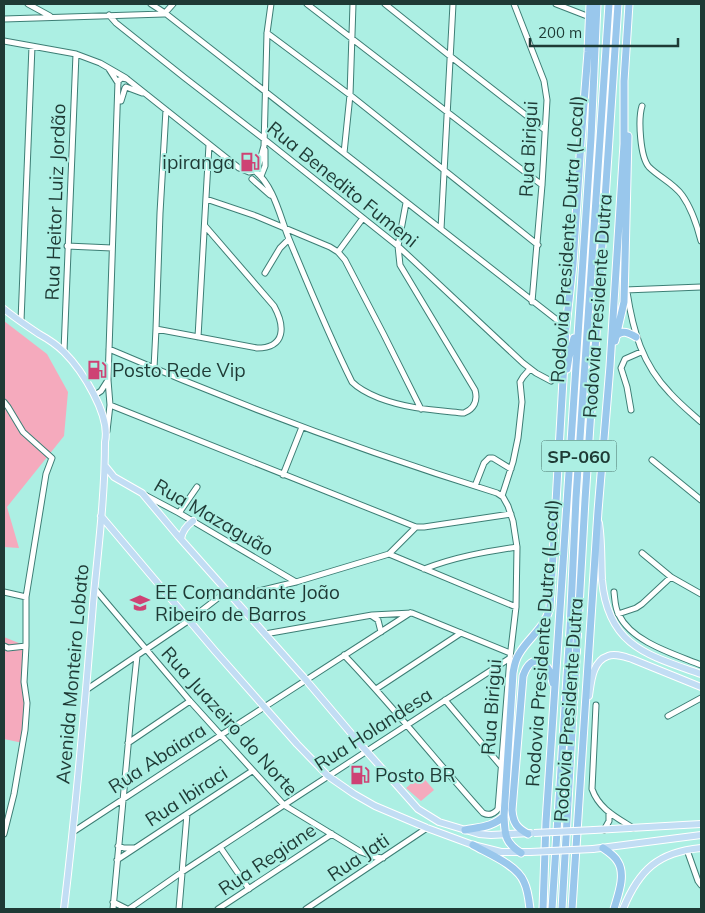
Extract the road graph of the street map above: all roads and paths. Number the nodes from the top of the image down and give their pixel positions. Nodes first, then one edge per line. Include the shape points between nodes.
1 (28, 4) edge
2 (151, 4) edge
3 (173, 4) edge
4 (271, 4) edge
5 (308, 4) edge
6 (353, 4) edge
7 (386, 4) edge
8 (453, 4) edge
9 (514, 4) edge
10 (556, 4) edge
11 (590, 4) edge
12 (597, 4) edge
13 (601, 4) edge
14 (609, 4) edge
15 (618, 4) edge
16 (629, 4) edge
17 (165, 14) junction
18 (109, 15) junction
19 (587, 16) dead end
20 (51, 17) junction
21 (596, 19) junction
22 (5, 20) edge
23 (267, 33) junction
24 (351, 37) junction
25 (4, 41) edge
26 (32, 46) junction
27 (76, 54) junction
28 (450, 56) junction
29 (107, 66) junction
30 (126, 78) junction
31 (624, 82) junction
32 (118, 84) junction
33 (125, 87) junction
34 (265, 92) junction
35 (148, 96) junction
36 (350, 96) junction
37 (642, 106) dead end
38 (166, 110) junction
39 (448, 112) junction
40 (118, 114) junction
41 (545, 130) junction
42 (264, 139) junction
43 (209, 145) junction
44 (264, 146) junction
45 (344, 153) junction
46 (240, 168) junction
47 (443, 169) junction
48 (255, 171) junction
49 (261, 176) junction
50 (252, 179) junction
51 (542, 185) junction
52 (272, 197) junction
53 (206, 199) junction
54 (406, 203) junction
55 (363, 218) junction
56 (205, 226) junction
57 (284, 227) junction
58 (441, 229) junction
59 (289, 239) junction
60 (701, 241) edge
61 (538, 245) junction
62 (67, 246) junction
63 (398, 246) junction
64 (112, 248) junction
65 (338, 252) junction
66 (265, 273) dead end
67 (701, 287) edge
68 (625, 290) junction
69 (532, 302) junction
70 (4, 309) edge
71 (21, 322) junction
72 (578, 323) junction
73 (566, 327) junction
74 (156, 329) junction
75 (616, 336) junction
76 (198, 337) junction
77 (636, 337) junction
78 (109, 350) junction
79 (64, 351) junction
80 (641, 352) junction
81 (610, 366) junction
82 (154, 368) junction
83 (530, 369) junction
84 (108, 380) junction
85 (551, 381) dead end
86 (95, 395) junction
87 (4, 402) edge
88 (110, 405) junction
89 (421, 409) junction
90 (631, 410) dead end
91 (561, 418) junction
92 (701, 422) edge
93 (302, 427) junction
94 (106, 439) junction
95 (652, 460) dead end
96 (105, 466) junction
97 (511, 469) junction
98 (283, 475) junction
99 (118, 479) junction
100 (104, 485) junction
101 (475, 486) junction
102 (197, 487) dead end
103 (142, 493) junction
104 (502, 496) junction
105 (701, 500) edge
106 (598, 511) junction
107 (179, 513) junction
108 (511, 514) junction
109 (101, 516) junction
110 (193, 521) junction
111 (416, 527) junction
112 (181, 539) junction
113 (517, 547) junction
114 (642, 553) dead end
115 (390, 554) junction
116 (424, 569) junction
117 (671, 577) junction
118 (296, 582) junction
119 (95, 589) junction
120 (227, 591) junction
121 (4, 592) edge
122 (614, 592) dead end
123 (701, 594) edge
124 (26, 597) junction
125 (233, 598) junction
126 (516, 607) junction
127 (410, 613) junction
128 (618, 614) junction
129 (372, 615) junction
130 (188, 621) junction
131 (381, 632) junction
132 (461, 633) junction
133 (265, 634) junction
134 (4, 646) edge
135 (26, 646) junction
136 (146, 650) junction
137 (344, 655) junction
138 (137, 656) junction
139 (510, 656) junction
140 (701, 665) edge
141 (123, 666) junction
142 (701, 674) edge
143 (135, 675) junction
144 (306, 680) junction
145 (701, 687) edge
146 (376, 689) junction
147 (86, 690) junction
148 (555, 696) junction
149 (701, 698) edge
150 (445, 700) junction
151 (190, 701) junction
152 (596, 705) dead end
153 (264, 707) junction
154 (668, 716) dead end
155 (584, 724) junction
156 (407, 725) junction
157 (129, 730) junction
158 (142, 733) junction
159 (221, 734) junction
160 (128, 743) junction
161 (367, 752) junction
162 (502, 766) junction
163 (252, 771) junction
164 (328, 776) junction
165 (124, 788) junction
166 (135, 791) junction
167 (123, 799) junction
168 (284, 805) junction
169 (608, 812) junction
170 (186, 814) junction
171 (504, 816) junction
172 (701, 824) edge
173 (427, 828) junction
174 (634, 828) junction
175 (466, 830) junction
176 (604, 830) junction
177 (73, 832) junction
178 (531, 833) junction
179 (4, 834) edge
180 (332, 834) junction
181 (505, 835) junction
182 (701, 835) edge
183 (473, 845) junction
184 (118, 846) junction
185 (136, 847) junction
186 (220, 847) junction
187 (603, 848) junction
188 (701, 848) edge
189 (687, 850) junction
190 (361, 852) junction
191 (521, 853) junction
192 (382, 858) junction
193 (117, 860) junction
194 (364, 871) junction
195 (182, 872) junction
196 (701, 885) edge
197 (249, 889) junction
198 (113, 902) junction
199 (64, 909) edge
200 (113, 909) edge
201 (128, 909) edge
202 (179, 909) edge
203 (218, 909) edge
204 (306, 909) edge
205 (530, 909) edge
206 (543, 909) edge
207 (552, 909) edge
208 (562, 909) edge
209 (572, 909) edge
210 (614, 909) edge
211 (624, 909) edge

1 - 20 street
2 - 17 street
3 - 17 street
4 - 23 street
5 - 24 street
6 - 24 street
7 - 28 street
8 - 28 street
9 - 41 street, Rua Birigui via 544,81 547,100
10 - 19 street
11 - 73 highway
12 - 21 highway, SP-060
13 - 21 highway
14 - 207 highway, Rodovia Presidente Dutra / SP-060
15 - 208 highway, Rodovia Presidente Dutra / SP-060
16 - 31 highway, Rodovia Presidente Dutra / SP-060
17 - 18 street
17 - 34 street
18 - 20 street
18 - 42 street, Rua Benedito Fumeni
20 - 22 street
21 - 72 highway, Rodovia Presidente Dutra (Local) / SP-060
23 - 34 street
23 - 36 street
24 - 36 street
24 - 39 street
25 - 26 street
26 - 27 street
26 - 71 street
27 - 29 street
27 - 62 street, Rua Heitor Luiz Jordão
28 - 39 street
28 - 41 street
29 - 30 street
29 - 32 street
30 - 32 street via 120,78
30 - 33 street via 129,83
30 - 35 street
31 - 68 highway via 628,90
31 - 81 highway, Rodovia Presidente Dutra / SP-060 via 624,144
32 - 33 street
32 - 40 street
33 - 35 street
33 - 40 street
34 - 42 street
34 - 45 street
35 - 38 street
36 - 45 street
36 - 47 street
37 - 60 street via 640,125 644,159 687,202
38 - 43 street
38 - 74 street
39 - 47 street
39 - 51 street
40 - 64 street
41 - 51 street, Rua Birigui
42 - 44 street
42 - 55 street, Rua Benedito Fumeni
43 - 46 street
43 - 53 street
44 - 48 street
44 - 49 street
45 - 54 street
46 - 48 street
46 - 50 street
47 - 58 street
47 - 61 street
48 - 49 street
49 - 50 street
49 - 52 street
50 - 52 street
51 - 61 street, Rua Birigui
52 - 57 street
53 - 56 street
53 - 57 street
54 - 58 street
54 - 63 street
55 - 63 street, Rua Benedito Fumeni
55 - 65 street
56 - 76 street
56 - 76 street via 274,306 281,332 274,345 267,348
57 - 59 street
57 - 65 street
58 - 69 street
59 - 66 street
59 - 89 street via 352,382 374,396
61 - 69 street, Rua Birigui
62 - 64 street
62 - 79 street, Rua Heitor Luiz Jordão
63 - 83 street, Rua Benedito Fumeni
63 - 89 street via 400,265 476,395 475,404 464,413
64 - 78 street
65 - 89 street via 364,295
67 - 68 street
68 - 75 highway
68 - 77 street
69 - 73 street
70 - 71 main road, Avenida Monteiro Lobato
71 - 79 main road, Avenida Monteiro Lobato
72 - 91 highway via 569,357
72 - 148 highway, Rodovia Presidente Dutra (Local) / SP-060
73 - 91 highway
74 - 76 street
74 - 82 street
75 - 77 highway via 627,332
75 - 81 highway
77 - 80 street
78 - 82 street
78 - 84 street
79 - 86 main road, Avenida Monteiro Lobato
80 - 90 street via 625,360 621,368
80 - 92 street via 657,379
81 - 106 highway, Rodovia Presidente Dutra / SP-060
82 - 93 street
83 - 85 street, Rua Benedito Fumeni
83 - 97 street via 520,382 521,416
84 - 86 street
84 - 88 street
86 - 94 main road, Avenida Monteiro Lobato
87 - 124 street via 23,432 52,458 46,474
88 - 94 street
88 - 98 street
91 - 171 highway via 550,608 541,628 515,661
93 - 98 street
93 - 101 street
94 - 96 main road, Avenida Monteiro Lobato
95 - 105 street
96 - 99 main road, Rua Mazaguão
96 - 100 main road, Avenida Monteiro Lobato
97 - 101 street via 489,458 484,462
97 - 104 street
98 - 111 street
99 - 100 main road via 111,479
99 - 103 main road, Rua Mazaguão
100 - 109 main road, Avenida Monteiro Lobato
101 - 104 street
102 - 107 street
103 - 107 street, Rua Mazaguão
103 - 112 main road
104 - 108 street, Rua Birigui
106 - 142 main road via 604,595 612,619 638,649
106 - 155 highway, Rodovia Presidente Dutra / SP-060
107 - 110 street, Rua Mazaguão
108 - 111 street
108 - 113 street, Rua Birigui
109 - 119 main road, Avenida Monteiro Lobato
109 - 130 main road
110 - 112 main road via 183,531
110 - 118 street, Rua Mazaguão
111 - 115 street
112 - 120 main road
113 - 116 street via 470,554
113 - 126 street, Rua Birigui
114 - 117 street
115 - 116 street
115 - 118 street
116 - 126 street
117 - 123 street
117 - 128 street via 642,604
118 - 125 street
119 - 136 street, Rua Juazeiro do Norte
119 - 147 main road, Avenida Monteiro Lobato
120 - 125 main road
120 - 130 street
121 - 124 street
122 - 128 street
124 - 135 street
125 - 133 main road
126 - 139 street, Rua Birigui
127 - 129 street
127 - 131 street, Rua Abaiara
127 - 132 street
128 - 140 street via 626,627 646,642
129 - 131 street via 378,620
129 - 133 street
130 - 136 street
130 - 153 main road
131 - 137 street, Rua Abaiara
132 - 139 street
132 - 146 street
133 - 144 main road
134 - 135 street
135 - 179 street via 24,737
136 - 138 street
136 - 151 street, Rua Juazeiro do Norte
137 - 144 street, Rua Abaiara
137 - 146 street
138 - 141 street
138 - 143 street
139 - 150 street, Rua Holandesa
139 - 162 street, Rua Birigui
141 - 143 street
141 - 147 street
143 - 157 street
144 - 153 street, Rua Abaiara
144 - 161 main road
145 - 155 main road via 632,659 608,656 596,666 593,674
146 - 156 street
147 - 177 main road, Avenida Monteiro Lobato
148 - 178 highway via 552,674 547,665 534,661 523,676 512,810 516,826
148 - 206 highway, Rodovia Presidente Dutra (Local) / SP-060
149 - 154 street
150 - 156 street, Rua Holandesa
150 - 162 street
151 - 158 street
151 - 159 street, Rua Juazeiro do Norte
152 - 169 street via 592,789
153 - 159 street, Rua Abaiara
153 - 164 main road
155 - 209 highway, Rodovia Presidente Dutra / SP-060
156 - 161 street, Rua Holandesa
156 - 162 street, Rua Birigui via 486,815 498,809
157 - 158 street
157 - 160 street
158 - 160 street
159 - 163 street, Rua Juazeiro do Norte
159 - 166 street, Rua Abaiara
160 - 165 street
161 - 164 street, Rua Holandesa
161 - 175 main road via 418,809 439,822
163 - 168 street, Rua Juazeiro do Norte
163 - 170 street, Rua Ibiraci
164 - 168 street, Rua Holandesa
164 - 173 main road via 375,806
165 - 166 street
165 - 167 street
166 - 167 street, Rua Abaiara
167 - 177 street, Rua Abaiara
167 - 184 street
168 - 180 street, Rua Juazeiro do Norte
168 - 186 street, Rua Holandesa
169 - 174 street
169 - 176 street via 609,821
170 - 185 street, Rua Ibiraci
170 - 195 street
171 - 175 highway via 492,825
171 - 181 highway
172 - 174 main road
173 - 183 main road
173 - 192 street, Rua Jati
174 - 176 main road
175 - 181 main road via 491,836
176 - 178 main road, bridge
177 - 199 main road, Avenida Monteiro Lobato
178 - 181 main road
180 - 190 street, Rua Juazeiro do Norte
180 - 197 street, Rua Regiane
181 - 191 highway via 514,849
182 - 187 main road
183 - 191 main road
183 - 205 highway via 518,872 527,890
184 - 185 street, Rua Ibiraci
184 - 193 street
185 - 193 street, Rua Ibiraci
186 - 195 street, Rua Holandesa
186 - 197 street
187 - 191 main road, bridge
187 - 210 highway via 618,862 621,871
188 - 189 main road
189 - 196 street
189 - 211 main road via 663,857 645,871 636,882
190 - 192 street, Rua Juazeiro do Norte
190 - 194 street via 369,864
192 - 194 street, Rua Jati
193 - 198 street
194 - 204 street, Rua Jati
195 - 201 street, Rua Holandesa
195 - 202 street
197 - 203 street, Rua Regiane
198 - 200 street
198 - 201 street

